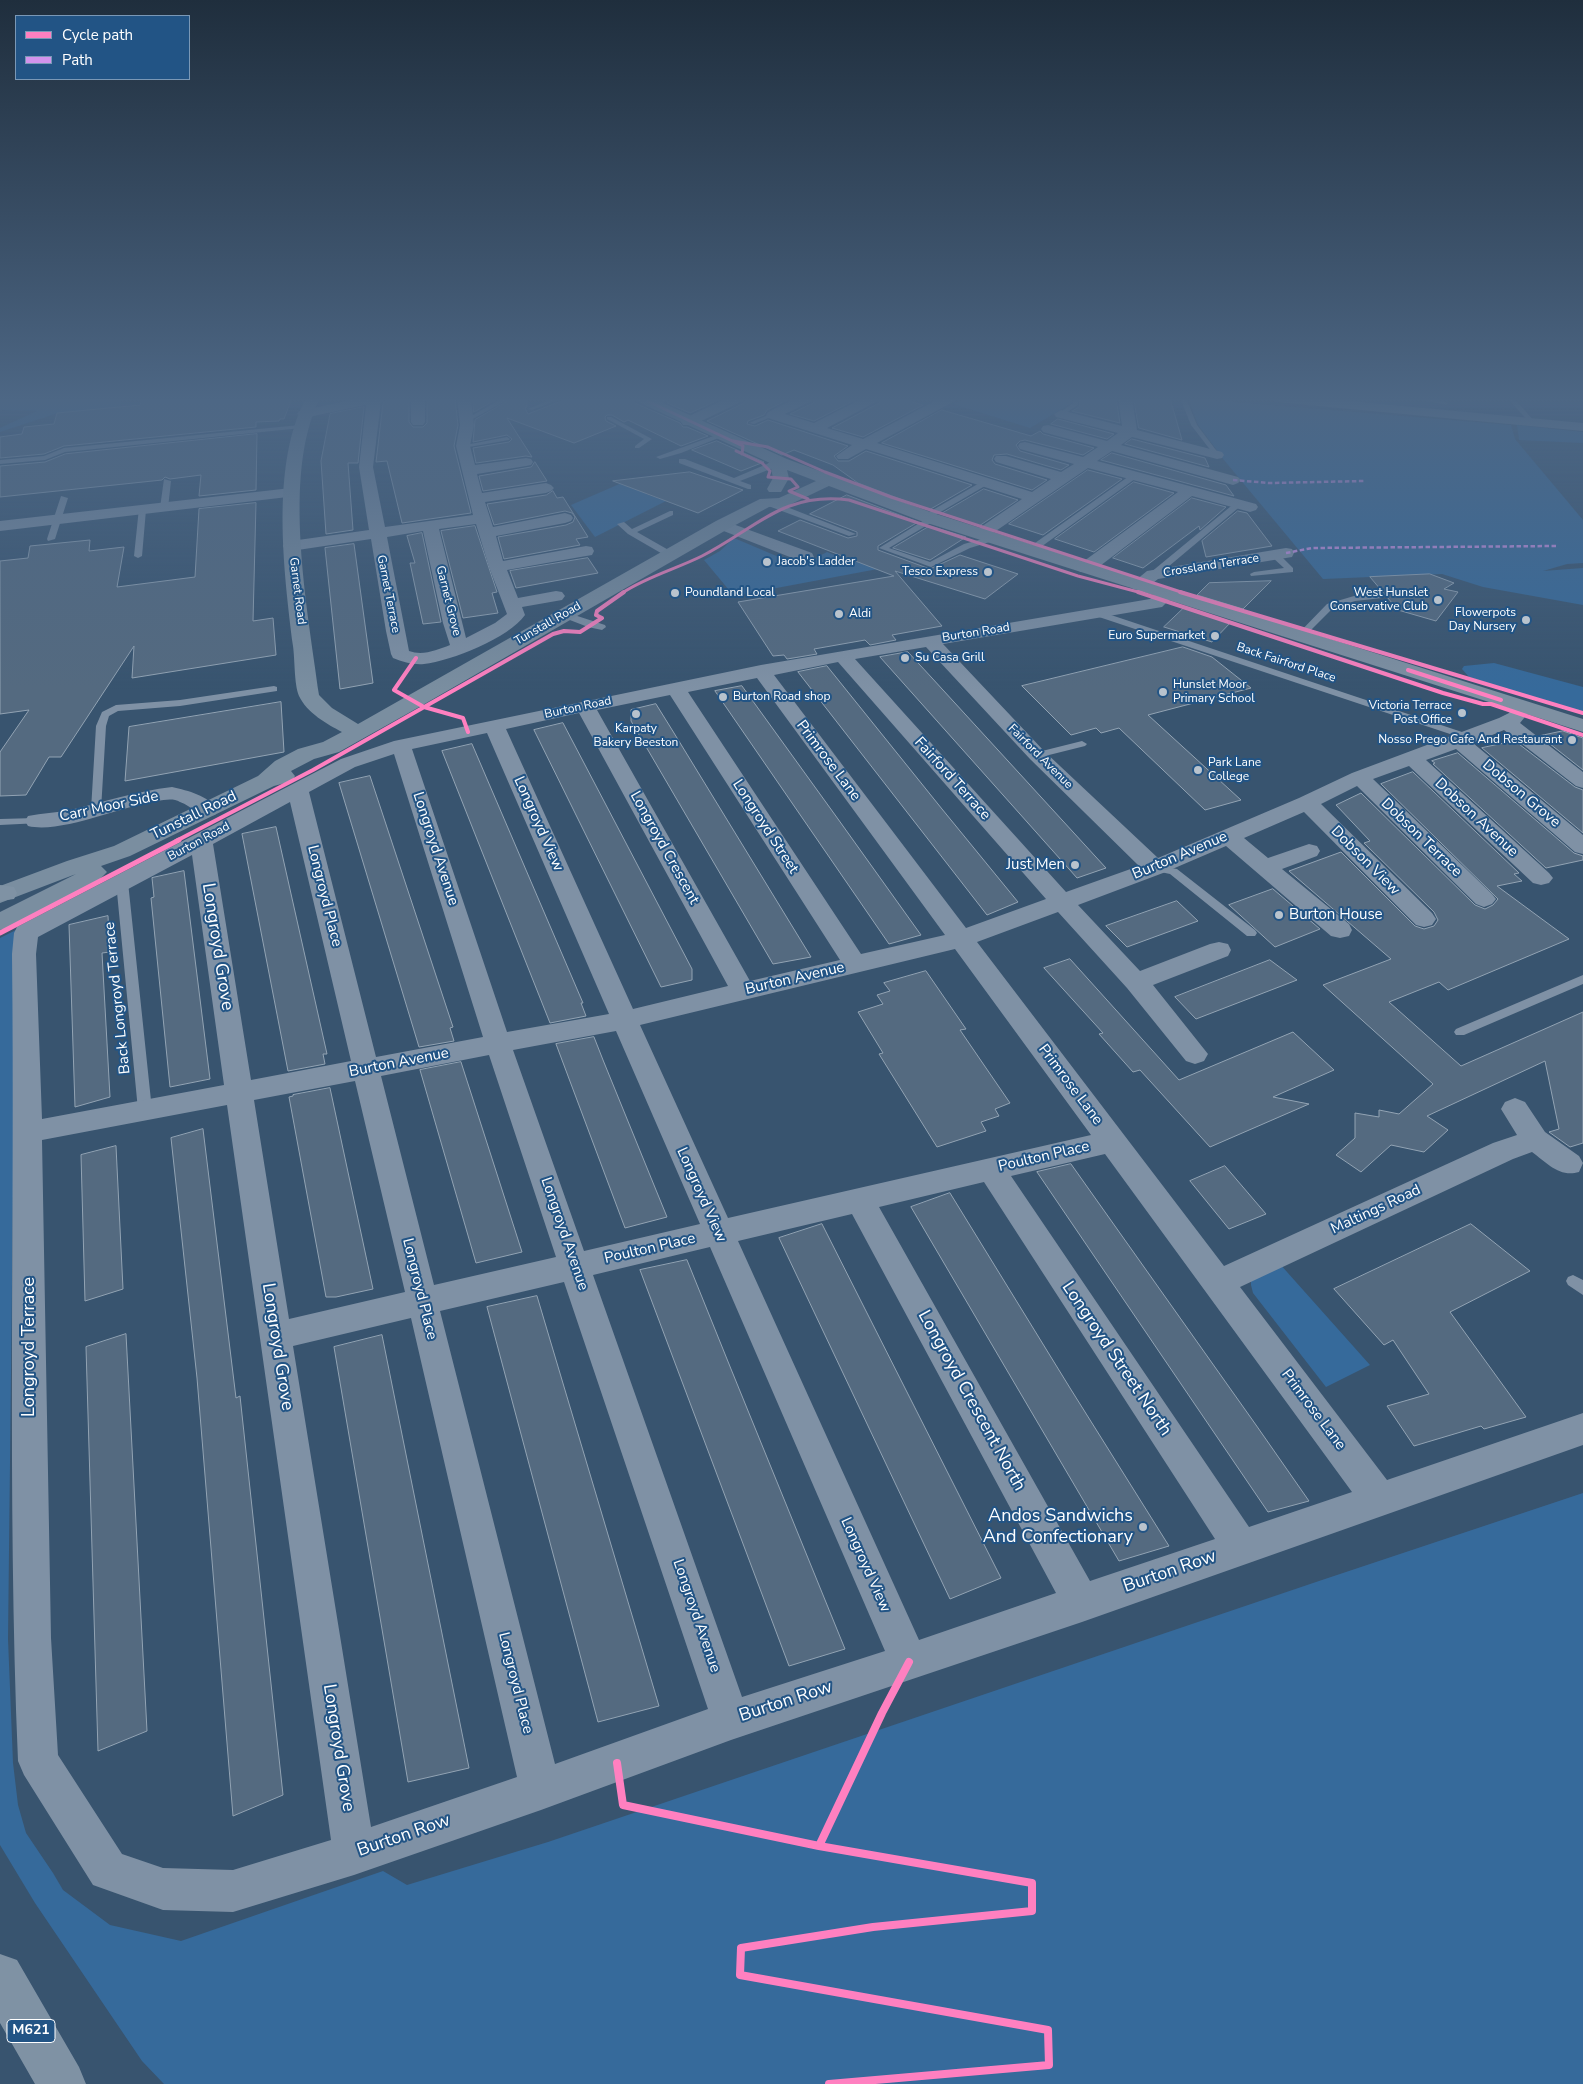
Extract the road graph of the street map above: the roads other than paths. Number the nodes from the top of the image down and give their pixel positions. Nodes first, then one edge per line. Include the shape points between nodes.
1 (165, 495) edge
2 (272, 495) edge
3 (291, 495) edge
4 (371, 495) edge
5 (475, 495) edge
6 (500, 495) edge
7 (797, 495) edge
8 (866, 495) edge
9 (966, 495) edge
10 (1025, 495) edge
11 (1038, 495) edge
12 (1108, 495) edge
13 (1183, 495) edge
14 (1205, 495) edge
15 (770, 496) junction
16 (64, 498) dead end
17 (1034, 498) junction
18 (476, 499) junction
19 (1245, 506) joint
20 (164, 508) junction
21 (142, 510) junction
22 (670, 513) dead end
23 (565, 518) dead end
24 (929, 518) junction
25 (57, 520) junction
26 (621, 524) dead end
27 (430, 525) junction
28 (484, 525) junction
29 (722, 525) junction
30 (0, 526) edge
31 (991, 531) junction
32 (631, 532) junction
33 (377, 534) junction
34 (852, 534) dead end
35 (51, 539) dead end
36 (291, 546) junction
37 (1031, 550) junction
38 (586, 551) dead end
39 (669, 554) junction
40 (1280, 554) joint
41 (138, 556) dead end
42 (806, 557) dead end
43 (497, 567) junction
44 (1086, 568) junction
45 (1254, 574) dead end
46 (1146, 580) junction
47 (1166, 594) junction
48 (556, 596) dead end
49 (1379, 596) dead end
50 (514, 609) junction
51 (1096, 613) junction
52 (565, 615) junction
53 (602, 627) dead end
54 (1299, 636) junction
55 (930, 641) junction
56 (460, 647) junction
57 (842, 656) junction
58 (416, 658) joint
59 (761, 671) junction
60 (274, 689) dead end
61 (676, 689) junction
62 (585, 706) junction
63 (1515, 714) junction
64 (1583, 726) edge
65 (494, 727) junction
66 (358, 732) junction
67 (1464, 739) junction
68 (1082, 744) dead end
69 (401, 746) junction
70 (1037, 756) junction
71 (1411, 757) junction
72 (1359, 778) junction
73 (1583, 782) edge
74 (298, 789) junction
75 (1307, 803) junction
76 (96, 810) junction
77 (207, 810) junction
78 (36, 821) joint
79 (0, 822) edge
80 (1228, 836) junction
81 (201, 841) junction
82 (1583, 847) edge
83 (122, 851) junction
84 (1309, 851) dead end
85 (1265, 867) junction
86 (1155, 868) junction
87 (1541, 878) dead end
88 (122, 882) junction
89 (2, 894) edge
90 (1484, 899) dead end
91 (1062, 902) junction
92 (1424, 919) dead end
93 (13, 928) edge
94 (1340, 930) dead end
95 (1252, 933) dead end
96 (961, 939) junction
97 (1219, 950) dead end
98 (855, 964) junction
99 (1583, 979) edge
100 (1136, 982) junction
101 (743, 991) junction
102 (624, 1020) junction
103 (1460, 1032) dead end
104 (498, 1044) junction
105 (1195, 1054) dead end
106 (366, 1069) junction
107 (239, 1093) junction
108 (1515, 1108) dead end
109 (146, 1110) junction
110 (28, 1132) junction
111 (1535, 1140) junction
112 (1112, 1141) junction
113 (1569, 1164) dead end
114 (991, 1170) junction
115 (860, 1200) junction
116 (718, 1233) junction
117 (575, 1266) junction
118 (1218, 1283) junction
119 (422, 1302) junction
120 (275, 1336) junction
121 (1583, 1429) edge
122 (1380, 1500) junction
123 (1241, 1547) junction
124 (1082, 1603) junction
125 (909, 1662) junction
126 (731, 1720) junction
127 (38, 1761) joint
128 (541, 1790) junction
129 (354, 1854) junction
130 (0, 1977) edge
131 (62, 2084) edge

1 - 20 lane
2 - 20 street
3 - 36 street, Garnet Road
4 - 33 street, Garnet Terrace
5 - 18 street
6 - 18 street
7 - 15 street, Tunstall Road via 781,503
8 - 24 main road
9 - 24 lane
10 - 17 street
11 - 17 street
12 - 37 lane
13 - 44 street
14 - 19 street
15 - 29 street, Tunstall Road
15 - 34 lane
16 - 25 lane
17 - 31 street
18 - 28 street
19 - 46 lane
20 - 21 street
21 - 25 street
21 - 41 lane
22 - 32 lane
23 - 28 street
24 - 31 main road
24 - 31 lane via 882,548 931,565
25 - 30 street
25 - 35 lane
26 - 32 lane
27 - 28 street
27 - 33 street
27 - 56 street, Garnet Grove
28 - 43 street
29 - 39 street, Tunstall Road
29 - 42 street
31 - 37 main road
32 - 39 lane
33 - 36 street
33 - 58 street, Garnet Terrace via 400,654
36 - 66 street, Garnet Road via 309,695 323,712
37 - 44 main road
38 - 43 street
39 - 52 street, Tunstall Road
40 - 45 lane via 1290,570
40 - 46 street, Crossland Terrace
43 - 50 street
44 - 46 main road
46 - 47 main road
47 - 51 street, Burton Road via 1156,603
47 - 54 main road
48 - 50 street, Tunstall Road
49 - 54 lane via 1330,606
50 - 56 street, Tunstall Road via 506,624
51 - 55 street, Burton Road
51 - 67 lane, Back Fairford Place
52 - 53 lane
52 - 66 street, Tunstall Road
54 - 63 main road
55 - 57 street, Burton Road
55 - 70 street, Fairford Avenue
56 - 58 street, Tunstall Road via 436,656
57 - 59 street, Burton Road
57 - 91 street, Fairford Terrace
59 - 61 street, Burton Road
59 - 96 street, Primrose Lane
60 - 76 lane via 180,703 116,708 105,714
61 - 62 street, Burton Road
61 - 98 street, Longroyd Street
62 - 65 street, Burton Road
62 - 101 street, Longroyd Crescent
63 - 64 main road
63 - 67 street, Burton Avenue
63 - 73 street
65 - 69 street, Burton Road
65 - 102 street, Longroyd View
66 - 77 street, Tunstall Road via 295,773 266,781
67 - 71 street, Burton Avenue
67 - 82 street, Dobson Grove
68 - 70 lane
69 - 74 street, Burton Road via 348,763
69 - 104 street, Longroyd Avenue
70 - 86 street, Fairford Avenue
71 - 72 street, Burton Avenue
71 - 87 street, Dobson Avenue
72 - 75 street, Burton Avenue
72 - 90 street, Dobson Terrace
74 - 81 street, Burton Road
74 - 106 street, Longroyd Place
75 - 80 street, Burton Avenue
75 - 92 street, Dobson View
76 - 77 street, Carr Moor Side via 149,796 172,794 188,797
76 - 78 street, Carr Moor Side
77 - 83 street, Tunstall Road
78 - 79 lane
80 - 85 street
80 - 86 street, Burton Avenue
81 - 88 street, Burton Road
81 - 107 street, Longroyd Grove
83 - 89 street, Tunstall Road
83 - 93 street, Tunstall Road
84 - 85 street
85 - 94 street
86 - 91 street, Burton Avenue
86 - 95 lane via 1173,871
88 - 93 street, Burton Road
88 - 109 lane, Back Longroyd Terrace
91 - 96 street, Burton Avenue
91 - 100 street, Fairford Terrace
93 - 110 street, Longroyd Terrace via 24,954
96 - 98 street, Burton Avenue
96 - 112 street, Primrose Lane
97 - 100 street
98 - 101 street, Burton Avenue
99 - 103 lane
100 - 105 street, Fairford Terrace
101 - 102 street, Burton Avenue
102 - 104 street, Burton Avenue
102 - 116 street, Longroyd View
104 - 106 street, Burton Avenue
104 - 117 street, Longroyd Avenue
106 - 107 street, Burton Avenue
106 - 119 street, Longroyd Place
107 - 109 street, Burton Avenue
107 - 120 street, Longroyd Grove
108 - 111 street
109 - 110 street, Burton Avenue
110 - 127 street, Longroyd Terrace via 32,1638
111 - 113 street
111 - 118 street, Maltings Road via 1503,1151
112 - 114 street, Poulton Place
112 - 118 street, Primrose Lane
114 - 115 street, Poulton Place
114 - 123 street, Longroyd Street North
115 - 116 street, Poulton Place
115 - 124 street, Longroyd Crescent North
116 - 117 street, Poulton Place
116 - 125 street, Longroyd View
117 - 119 street, Poulton Place
117 - 126 street, Longroyd Avenue
118 - 122 street, Primrose Lane
119 - 120 street, Poulton Place
119 - 128 street, Longroyd Place
120 - 129 street, Longroyd Grove
121 - 122 street, Burton Row
122 - 123 street, Burton Row
123 - 124 street, Burton Row
124 - 125 street, Burton Row
125 - 126 street, Burton Row
126 - 128 street, Burton Row
127 - 129 street, Burton Row via 108,1870 163,1889 233,1891
128 - 129 street, Burton Row
130 - 131 highway, M621

